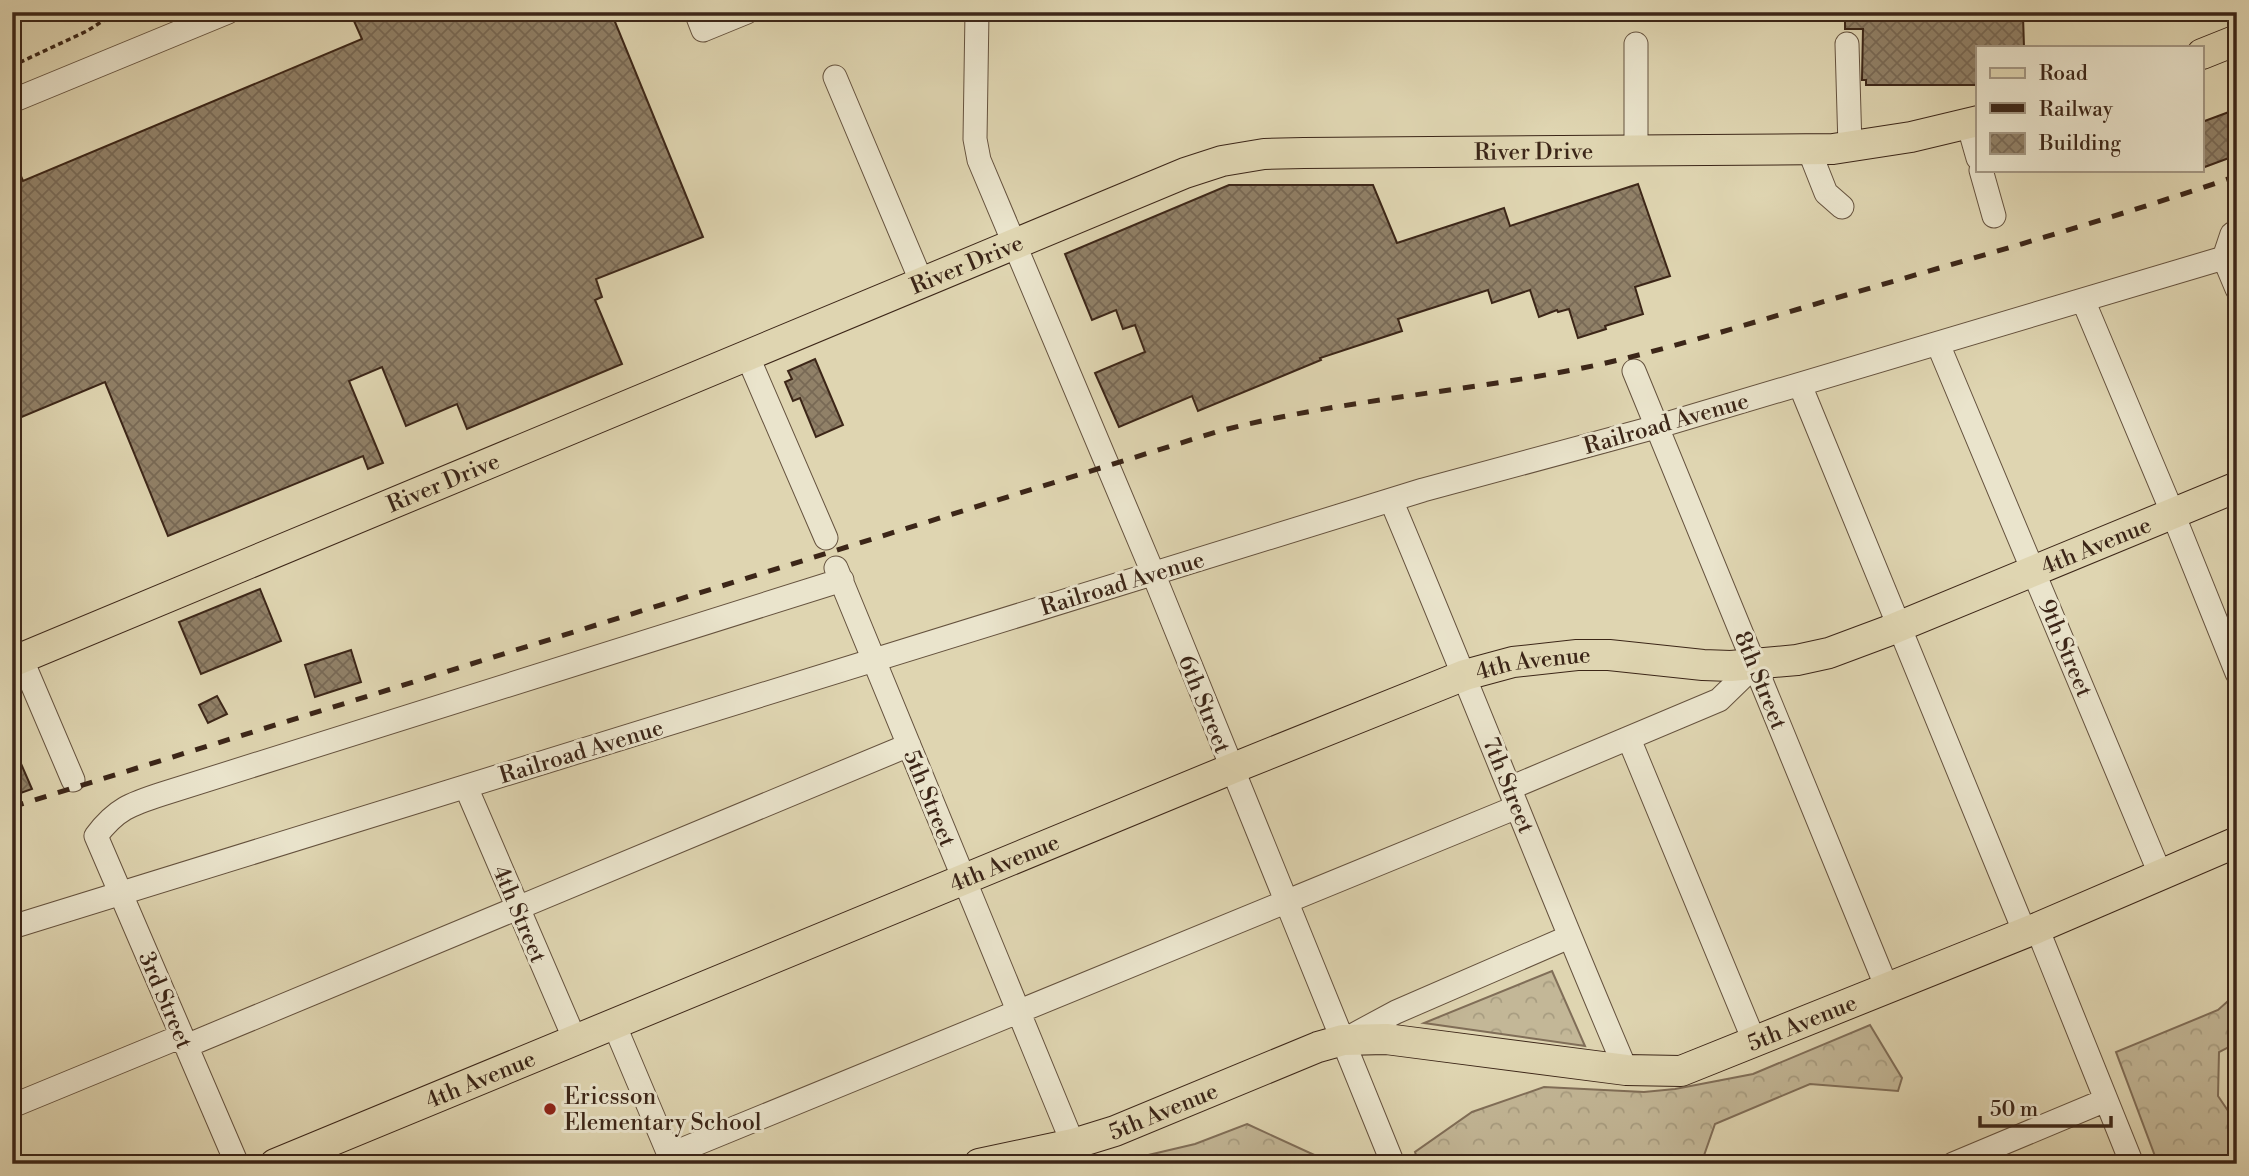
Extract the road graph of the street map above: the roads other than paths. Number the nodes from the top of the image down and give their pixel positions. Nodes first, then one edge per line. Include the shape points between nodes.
1 (228, 12) edge
2 (696, 12) edge
3 (747, 12) edge
4 (977, 12) edge
5 (2237, 40) edge
6 (1636, 44) dead end
7 (1847, 44) dead end
8 (2204, 53) edge
9 (835, 77) dead end
10 (12, 101) edge
11 (1973, 122) edge
12 (1976, 144) edge
13 (1850, 147) junction
14 (1810, 150) junction
15 (1636, 151) junction
16 (1982, 172) edge
17 (1842, 207) dead end
18 (1994, 216) dead end
19 (2237, 231) edge
20 (1016, 244) junction
21 (2230, 256) edge
22 (922, 283) junction
23 (2237, 289) edge
24 (2082, 300) junction
25 (1938, 344) junction
26 (747, 355) junction
27 (1634, 371) dead end
28 (1800, 385) junction
29 (1656, 427) junction
30 (2237, 487) edge
31 (1391, 500) junction
32 (2173, 514) junction
33 (825, 538) dead end
34 (2034, 571) junction
35 (1153, 573) junction
36 (1899, 627) junction
37 (17, 660) edge
38 (874, 661) junction
39 (1755, 665) junction
40 (2237, 673) edge
41 (1465, 675) junction
42 (1629, 739) junction
43 (909, 745) junction
44 (1231, 769) junction
45 (73, 780) dead end
46 (466, 787) junction
47 (1514, 797) junction
48 (96, 836) joint
49 (2237, 842) edge
50 (2161, 876) junction
51 (964, 879) junction
52 (121, 895) junction
53 (1286, 902) junction
54 (517, 907) junction
55 (12, 927) edge
56 (2031, 930) junction
57 (1569, 937) junction
58 (1887, 988) junction
59 (1018, 1012) junction
60 (614, 1024) junction
61 (575, 1040) junction
62 (1343, 1040) junction
63 (184, 1041) junction
64 (1755, 1043) junction
65 (1626, 1070) junction
66 (2106, 1100) junction
67 (12, 1106) edge
68 (1073, 1144) junction
69 (671, 1159) edge
70 (237, 1164) edge
71 (275, 1164) edge
72 (979, 1164) edge
73 (1393, 1164) edge
74 (1953, 1164) edge
75 (2132, 1164) edge

1 - 10 street
2 - 3 street via 704,30
4 - 20 street, 6th Street via 975,139 979,160
5 - 8 main road
6 - 15 street
7 - 13 street
9 - 22 street
11 - 12 street
11 - 13 main road, River Drive
13 - 14 main road, River Drive
14 - 15 main road, River Drive
14 - 17 street via 1826,193
15 - 20 main road, River Drive via 1304,153 1222,160
16 - 18 street
19 - 21 street via 2232,234
20 - 22 main road, River Drive
20 - 35 street, 6th Street
21 - 23 street
21 - 24 street, Railroad Avenue
22 - 26 main road, River Drive
24 - 25 street, Railroad Avenue
24 - 32 street
25 - 28 street, Railroad Avenue
25 - 34 street, 9th Street
26 - 33 street
26 - 37 main road, River Drive
27 - 29 street, 8th Street
28 - 29 street, Railroad Avenue
28 - 36 street
29 - 31 street, Railroad Avenue
29 - 39 street, 8th Street
30 - 32 main road, 4th Avenue
31 - 35 street, Railroad Avenue
31 - 41 street, 7th Street
32 - 34 main road, 4th Avenue
32 - 40 street
34 - 36 main road, 4th Avenue
34 - 50 street, 9th Street
35 - 38 street, Railroad Avenue
35 - 44 street, 6th Street
36 - 39 main road, 4th Avenue via 1829,653
36 - 56 street
37 - 45 street
38 - 43 street, 5th Street
38 - 46 street, Railroad Avenue
38 - 48 street, 5th Street via 839,574 127,806
39 - 41 main road, 4th Avenue via 1577,655 1513,662
39 - 42 street via 1719,700
39 - 58 street, 8th Street
41 - 44 main road, 4th Avenue
41 - 47 street, 7th Street
42 - 47 street
42 - 64 street
43 - 51 street, 5th Street
43 - 54 street
44 - 51 main road, 4th Avenue
44 - 53 street, 6th Street
46 - 52 street, Railroad Avenue
46 - 54 street, 4th Street
47 - 53 street
47 - 57 street, 7th Street
48 - 52 street, 3rd Street
49 - 50 main road, 5th Avenue
50 - 56 main road, 5th Avenue
51 - 59 street, 5th Street
51 - 60 main road, 4th Avenue
52 - 55 street, Railroad Avenue
52 - 63 street, 3rd Street
53 - 59 street
53 - 62 street, 6th Street
54 - 61 street, 4th Street
54 - 63 street
56 - 58 main road, 5th Avenue
56 - 66 street
57 - 62 street, 5th Avenue
57 - 65 street, 7th Street
58 - 64 main road, 5th Avenue
59 - 68 street, 5th Street
59 - 69 street
60 - 61 main road, 4th Avenue
60 - 69 street
61 - 71 main road, 4th Avenue
62 - 65 main road, 5th Avenue via 1386,1039
62 - 68 main road, 5th Avenue
62 - 73 street, 6th Street
63 - 67 street
63 - 70 street, 3rd Street
64 - 65 main road, 5th Avenue via 1681,1071
66 - 74 street
66 - 75 street
68 - 72 main road, 5th Avenue

